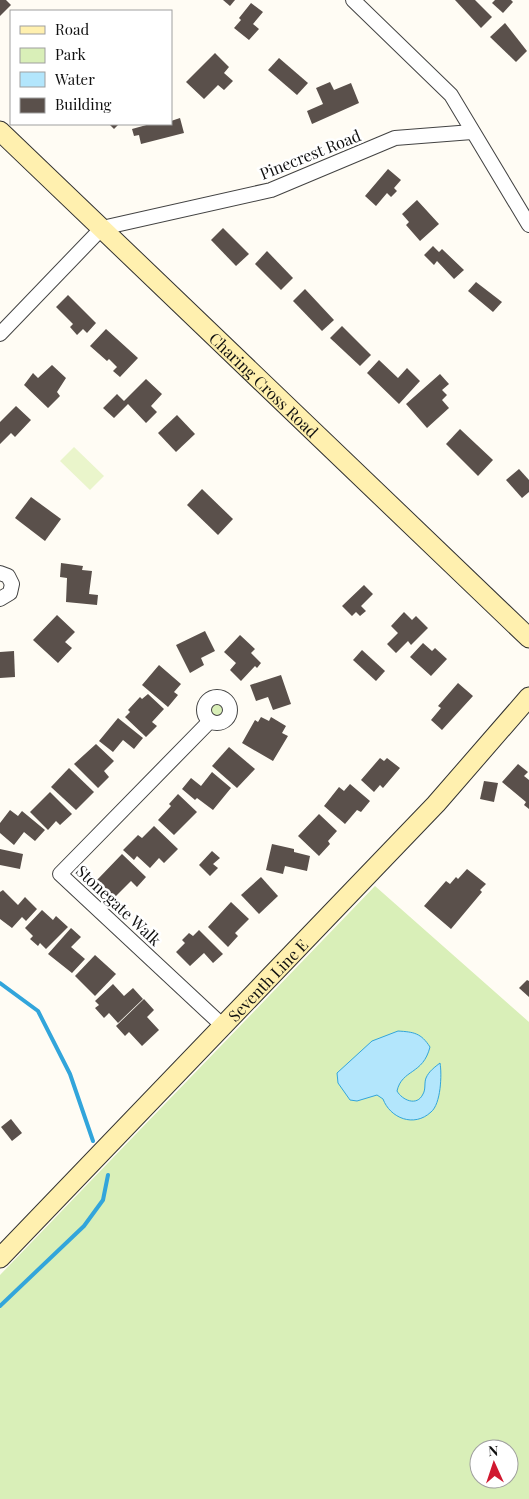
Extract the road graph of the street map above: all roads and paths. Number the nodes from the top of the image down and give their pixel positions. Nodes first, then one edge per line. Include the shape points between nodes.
1 (353, 0) edge
2 (0, 131) edge
3 (472, 132) junction
4 (529, 225) edge
5 (102, 228) junction
6 (0, 334) edge
7 (0, 573) edge
8 (0, 599) edge
9 (529, 638) edge
10 (529, 697) edge
11 (210, 721) dead end
12 (223, 1026) junction
13 (0, 1258) edge

1 - 3 street via 451,96
2 - 5 street, Charing Cross Road
3 - 4 street
3 - 5 street, Pinecrest Road via 395,138 271,190
5 - 6 street
5 - 9 street, Charing Cross Road
7 - 8 street via 8,576 12,584 10,593
10 - 12 street, Seventh Line E via 436,804
11 - 12 street, Stonegate Walk via 60,874
12 - 13 street, Seventh Line E

